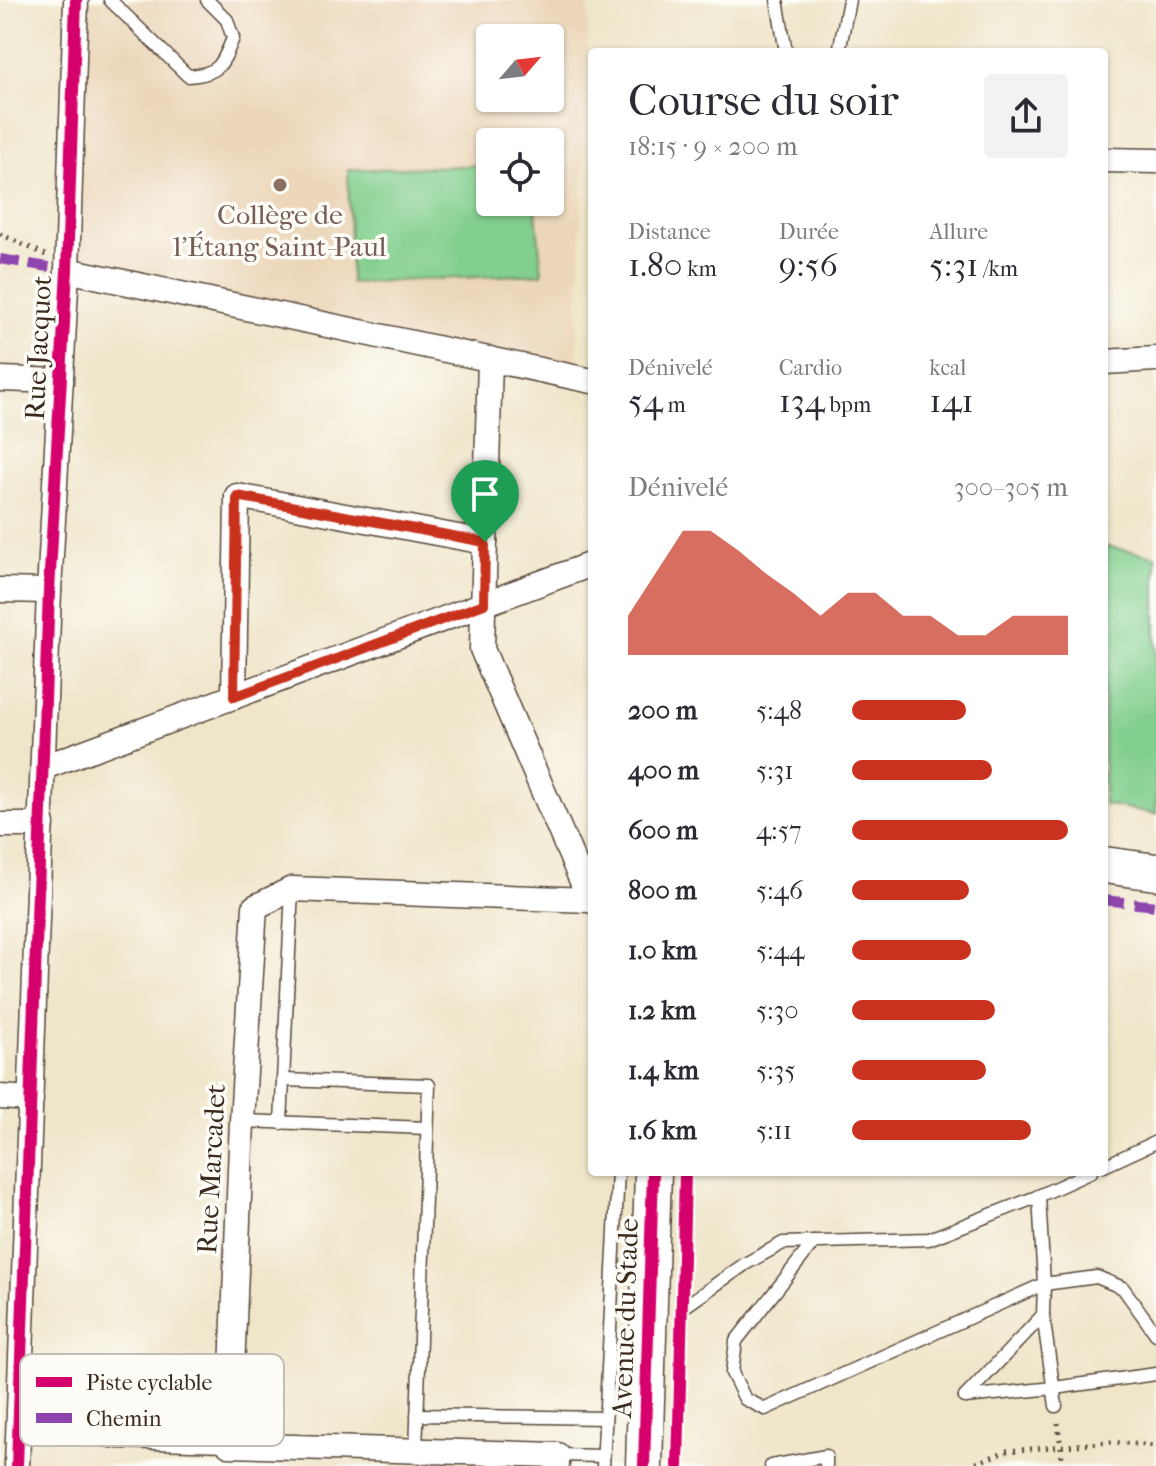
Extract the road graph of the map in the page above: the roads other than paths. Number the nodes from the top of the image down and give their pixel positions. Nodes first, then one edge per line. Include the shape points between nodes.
1 (76, 0) edge
2 (110, 0) edge
3 (207, 0) edge
4 (777, 0) edge
5 (849, 0) edge
6 (785, 48) edge
7 (840, 48) edge
8 (1108, 160) edge
9 (1156, 161) edge
10 (67, 270) junction
11 (490, 359) junction
12 (1156, 359) edge
13 (1108, 362) edge
14 (0, 379) edge
15 (588, 380) edge
16 (61, 381) junction
17 (485, 542) junction
18 (588, 565) edge
19 (0, 590) edge
20 (49, 591) junction
21 (484, 604) junction
22 (234, 697) junction
23 (44, 767) junction
24 (0, 825) edge
25 (42, 825) junction
26 (1108, 866) edge
27 (1156, 872) edge
28 (292, 889) junction
29 (588, 893) edge
30 (588, 900) edge
31 (283, 1080) junction
32 (0, 1097) edge
33 (31, 1099) junction
34 (242, 1121) junction
35 (281, 1123) junction
36 (427, 1128) junction
37 (1156, 1142) edge
38 (1108, 1164) edge
39 (618, 1176) edge
40 (653, 1176) edge
41 (1082, 1176) edge
42 (1039, 1196) junction
43 (814, 1242) junction
44 (1044, 1284) junction
45 (681, 1309) dead end
46 (1043, 1315) junction
47 (1156, 1334) edge
48 (233, 1354) edge
49 (1156, 1374) edge
50 (1054, 1388) junction
51 (1056, 1406) road end
52 (417, 1415) junction
53 (604, 1418) junction
54 (10, 1426) edge
55 (260, 1446) edge
56 (416, 1451) junction
57 (557, 1460) edge
58 (603, 1461) edge
59 (826, 1461) edge
60 (17, 1466) edge
61 (644, 1466) edge
62 (771, 1466) edge

1 - 10 street, Rue Jacquot
2 - 3 lane via 188,76 208,75 223,62 233,38 227,20
4 - 6 lane
5 - 7 lane
8 - 9 street
10 - 11 street
10 - 16 street, Rue Jacquot
11 - 15 street
11 - 17 street
12 - 13 street
14 - 16 street
16 - 20 street, Rue Jacquot
17 - 21 street
17 - 22 street via 237,496
18 - 21 street
19 - 20 street
20 - 23 street, Rue Jacquot
21 - 22 street
21 - 29 street via 482,649
22 - 23 street
23 - 25 street, Rue Jacquot
24 - 25 street
25 - 33 street, Rue Jacquot
26 - 27 street
28 - 30 street, Rue Marcadet
28 - 31 lane
28 - 34 street, Rue Marcadet via 255,907
31 - 35 lane
31 - 36 lane via 429,1085
32 - 33 street
33 - 54 street, Rue Jacquot
34 - 35 lane
34 - 48 street, Rue Marcadet
35 - 36 lane
36 - 52 lane
37 - 38 lane
39 - 53 lane
40 - 61 street, Avenue du Stade
41 - 42 lane
42 - 43 lane via 929,1239
42 - 44 lane
43 - 44 lane via 736,1341 732,1373 745,1399 765,1409
43 - 45 lane via 783,1243
44 - 46 lane
44 - 47 lane via 1097,1277 1123,1288
46 - 50 lane
46 - 50 lane via 965,1397
49 - 50 lane
50 - 51 lane
52 - 53 lane
52 - 56 lane
53 - 58 lane
54 - 60 street, Rue Jacquot
55 - 56 street
56 - 57 street
57 - 58 lane
59 - 62 lane

